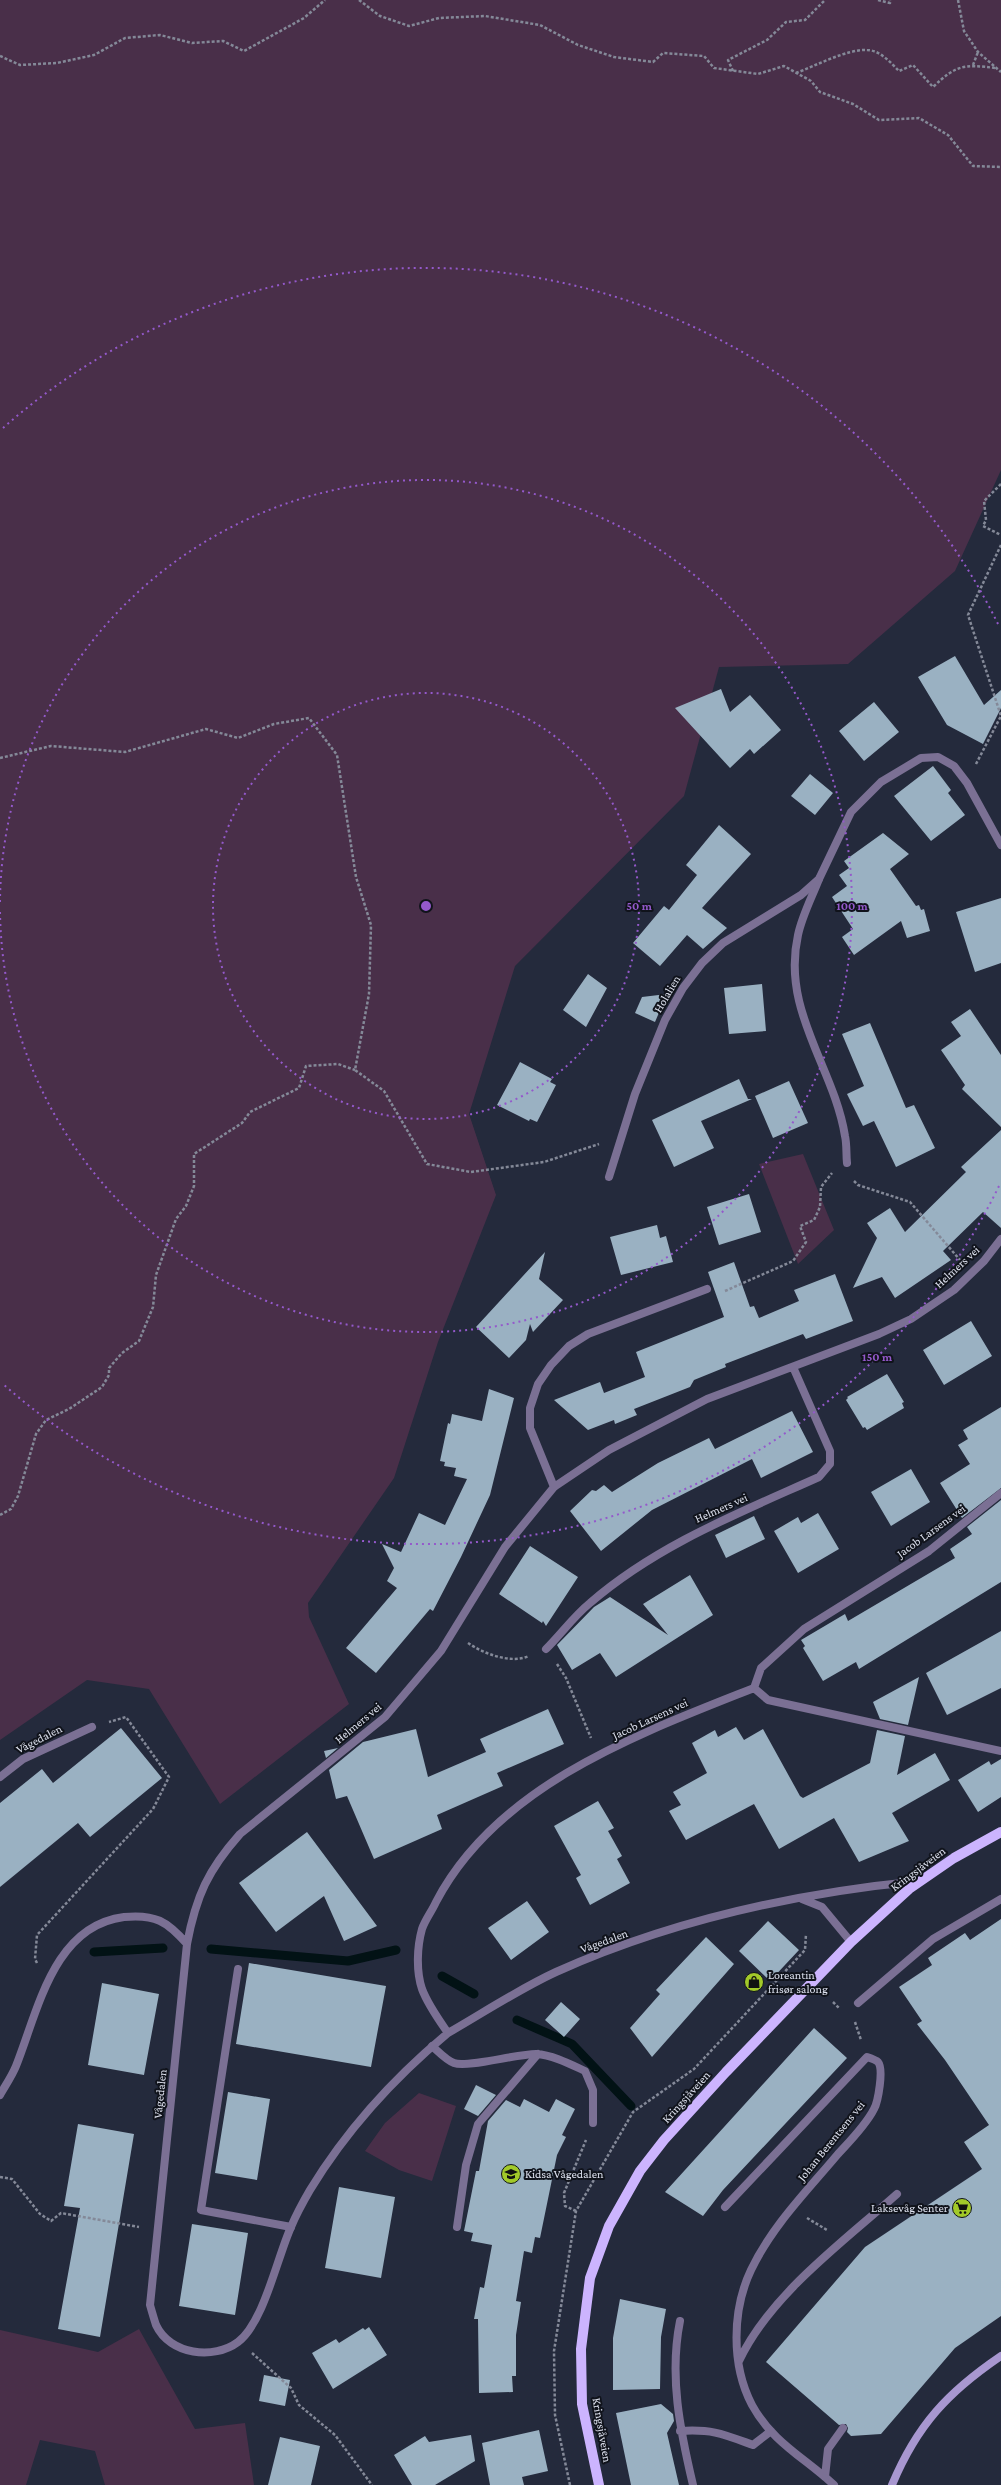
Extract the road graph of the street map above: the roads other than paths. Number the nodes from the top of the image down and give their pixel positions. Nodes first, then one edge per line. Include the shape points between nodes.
1 (1001, 845) edge
2 (819, 879) junction
3 (847, 1163) road end
4 (609, 1177) dead end
5 (1001, 1239) edge
6 (707, 1289) road end
7 (794, 1367) junction
8 (554, 1487) junction
9 (1001, 1493) edge
10 (546, 1649) road end
11 (754, 1688) junction
12 (92, 1727) road end
13 (1001, 1751) edge
14 (0, 1777) edge
15 (1001, 1832) edge
16 (921, 1881) junction
17 (802, 1899) junction
18 (1001, 1899) edge
19 (851, 1942) junction
20 (187, 1944) junction
21 (238, 1969) dead end
22 (858, 2003) dead end
23 (448, 2034) junction
24 (432, 2046) junction
25 (538, 2054) junction
26 (0, 2095) edge
27 (593, 2123) road end
28 (897, 2194) dead end
29 (725, 2207) dead end
30 (457, 2226) dead end
31 (291, 2227) junction
32 (680, 2320) dead end
33 (1001, 2356) edge
34 (739, 2362) junction
35 (843, 2428) dead end
36 (680, 2431) junction
37 (771, 2431) junction
38 (825, 2477) junction
39 (599, 2485) edge
40 (692, 2485) edge
41 (834, 2485) edge
42 (892, 2485) edge

1 - 2 street, Holalien via 967,783 954,766 938,757 921,758 881,782 851,812
2 - 3 street, Holalien via 798,935 796,988 810,1041 838,1109 846,1137
2 - 4 street, Holalien via 801,895 723,944 702,963 683,988 665,1020 635,1094
5 - 7 street, Helmers vei via 954,1290 911,1319
6 - 8 street via 588,1334 569,1346 551,1365 538,1384 530,1408 530,1428
7 - 8 street, Helmers vei via 707,1399 609,1450
7 - 10 street, Helmers vei via 830,1451 830,1464 819,1477 693,1534 650,1559 590,1603
8 - 20 street, Helmers vei via 505,1547 441,1651 385,1717 240,1834 221,1855 204,1884 193,1911
9 - 11 street, Jacob Larsens vei via 929,1551 804,1629 761,1668
11 - 13 street via 768,1700
11 - 23 street, Jacob Larsens vei via 659,1726 587,1762 522,1802 493,1826 464,1858 422,1929 418,1961 422,1989
12 - 14 street, Vågedalen via 23,1759
15 - 16 main road, Kringsjåveien via 954,1858
16 - 17 street, Vågedalen via 864,1886
16 - 19 main road, Kringsjåveien
17 - 19 street, Vågedalen via 822,1907
17 - 23 street, Vågedalen via 778,1902 708,1919 616,1948 554,1973
18 - 22 street via 933,1939
19 - 39 main road, Kringsjåveien via 664,2140 640,2171 609,2226 590,2278 581,2349 582,2404
20 - 26 street via 173,1928 160,1919 138,1916 113,1919 87,1930 67,1948 48,1981 15,2068
20 - 31 street, Vågedalen via 150,2305 157,2327 173,2344 195,2353 218,2352 238,2342 251,2327
21 - 31 street via 201,2210
23 - 24 street, Vågedalen
24 - 25 street via 455,2064
24 - 31 street, Vågedalen via 358,2123 310,2189
25 - 27 street via 562,2060 585,2071 593,2090
25 - 30 street via 478,2124 466,2165
28 - 34 street via 814,2267 750,2338
29 - 34 street, Johan Berentsens vei via 861,2062 867,2057 878,2062 882,2071 875,2109 767,2239 750,2271 740,2306 737,2348
32 - 36 street via 674,2367
33 - 42 street via 967,2379 931,2416 906,2453
34 - 37 street, Johan Berentsens vei via 741,2378 752,2405
35 - 38 street via 828,2449
36 - 37 street via 705,2429 753,2445
36 - 40 street
37 - 38 street, Johan Berentsens vei via 800,2459
38 - 41 street, Johan Berentsens vei

